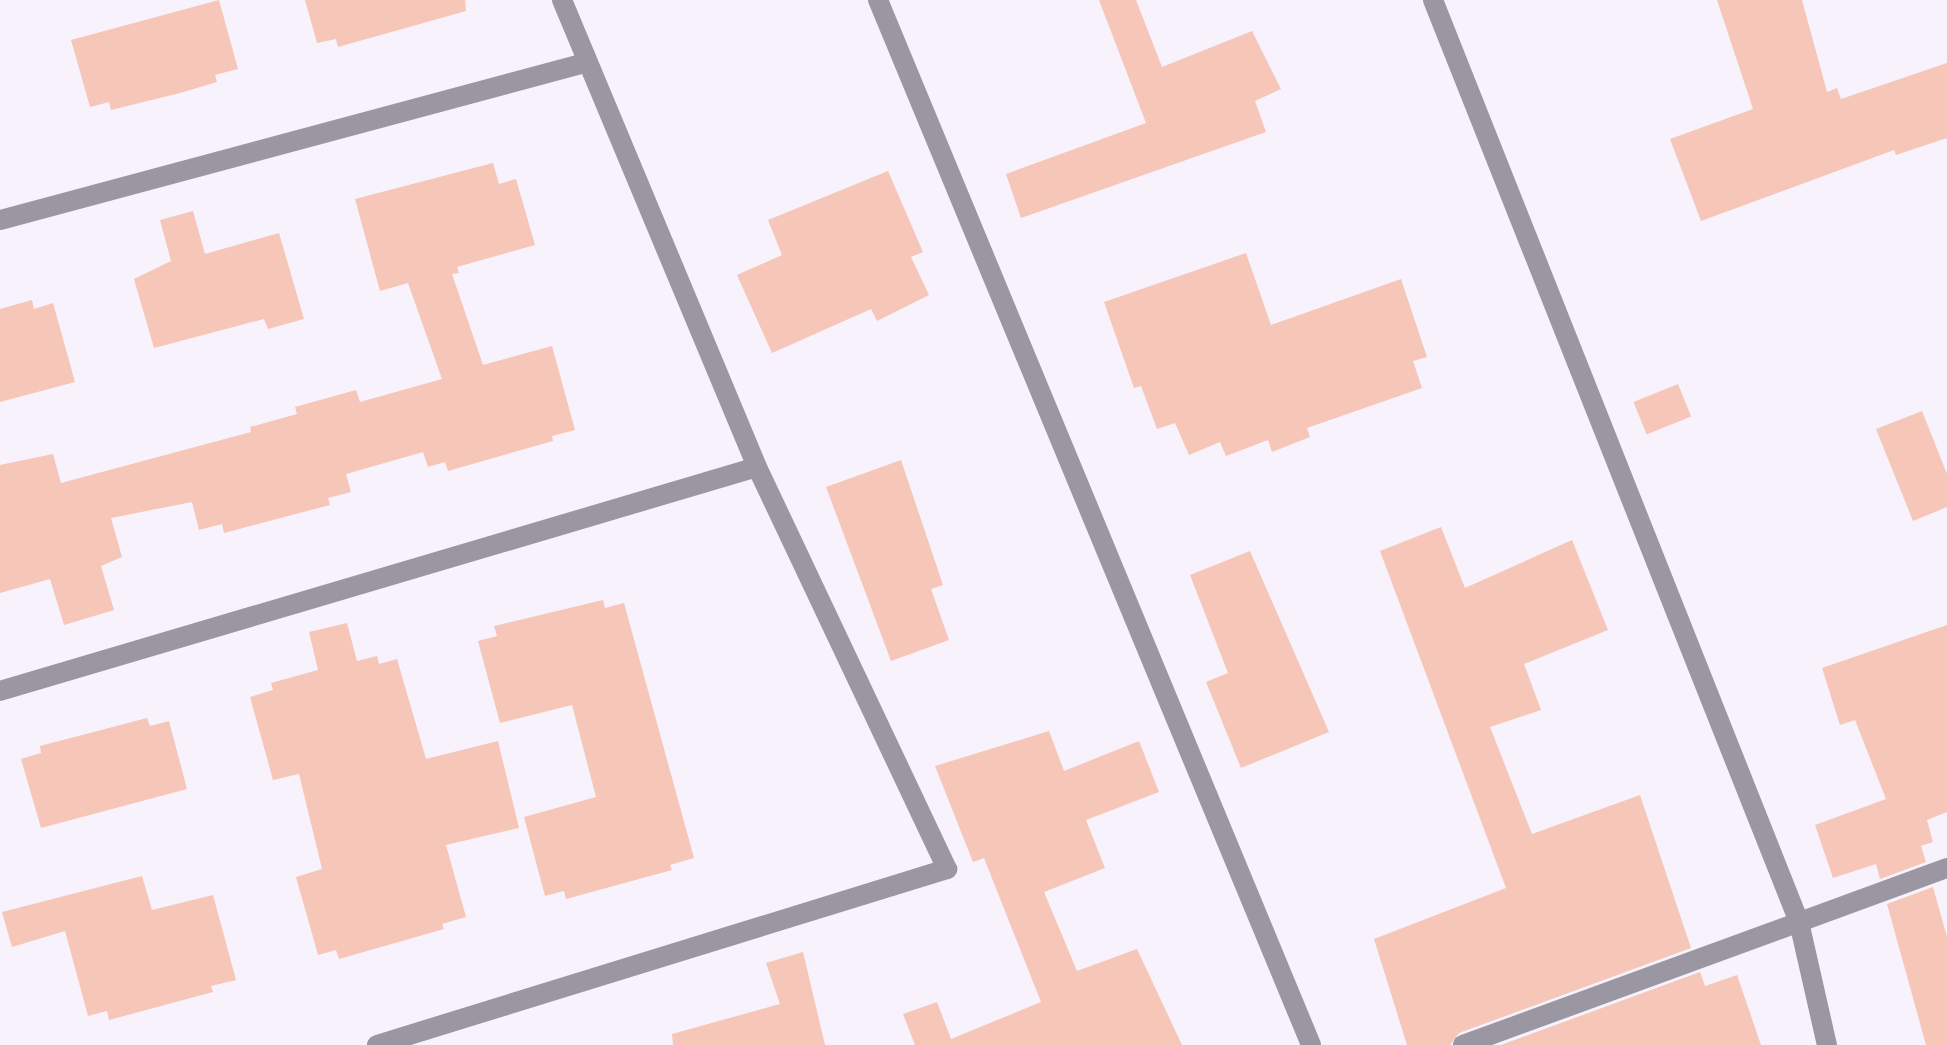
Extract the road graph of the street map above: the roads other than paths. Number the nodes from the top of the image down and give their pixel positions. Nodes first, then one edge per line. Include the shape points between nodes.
1 (562, 0) edge
2 (878, 0) edge
3 (1433, 0) edge
4 (585, 63) junction
5 (0, 220) edge
6 (757, 467) junction
7 (0, 691) edge
8 (1947, 868) edge
9 (1799, 922) junction
10 (377, 1045) edge
11 (1311, 1045) edge
12 (1463, 1045) edge
13 (1827, 1045) edge

1 - 4 street
2 - 11 street
3 - 9 street
4 - 5 street
4 - 6 street
6 - 7 street
6 - 10 street via 947,869
8 - 9 street
9 - 12 street
9 - 13 street

